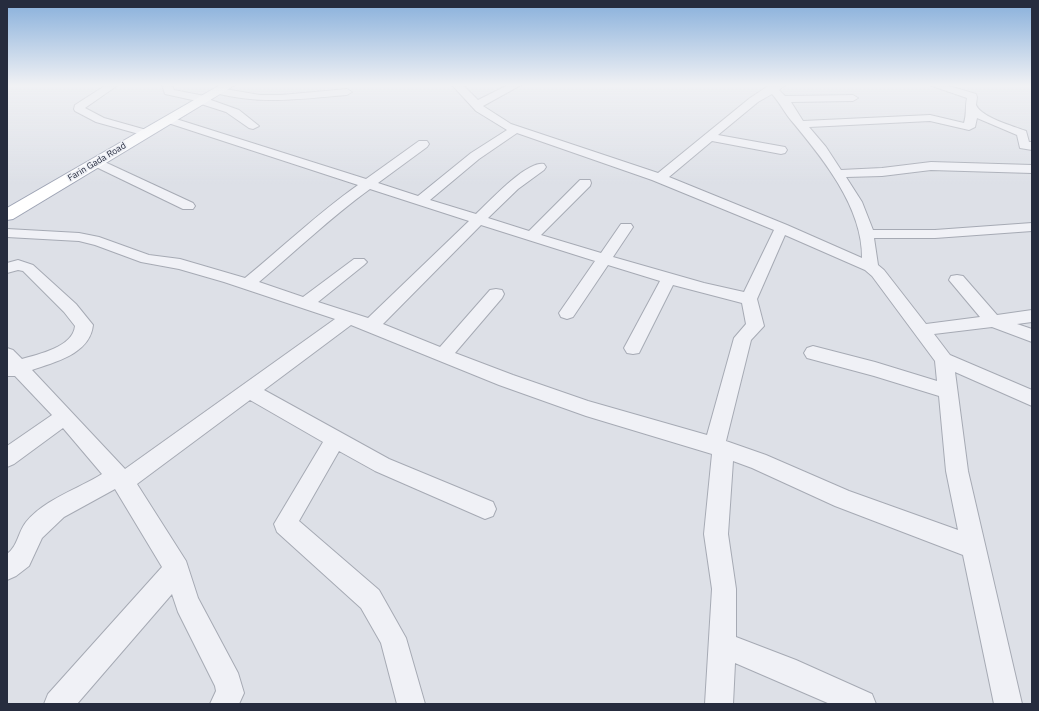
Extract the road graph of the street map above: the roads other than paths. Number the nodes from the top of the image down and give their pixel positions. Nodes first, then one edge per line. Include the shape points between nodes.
1 (97, 118) edge
2 (172, 118) edge
3 (246, 118) edge
4 (493, 118) edge
5 (729, 118) edge
6 (796, 118) edge
7 (926, 118) edge
8 (931, 118) edge
9 (971, 118) edge
10 (986, 118) edge
11 (169, 120) junction
12 (802, 124) junction
13 (254, 126) dead end
14 (516, 129) junction
15 (146, 133) junction
16 (708, 137) junction
17 (423, 144) dead end
18 (1032, 146) edge
19 (781, 150) dead end
20 (96, 162) junction
21 (540, 167) dead end
22 (1032, 170) edge
23 (837, 174) junction
24 (660, 178) junction
25 (367, 183) junction
26 (585, 183) dead end
27 (420, 201) junction
28 (188, 206) dead end
29 (7, 215) edge
30 (479, 220) junction
31 (1032, 226) edge
32 (626, 227) dead end
33 (782, 228) junction
34 (7, 234) edge
35 (866, 234) junction
36 (531, 237) junction
37 (604, 259) junction
38 (359, 262) dead end
39 (870, 267) junction
40 (7, 268) edge
41 (669, 278) junction
42 (957, 280) dead end
43 (247, 284) junction
44 (496, 294) dead end
45 (749, 299) junction
46 (305, 304) junction
47 (567, 313) dead end
48 (1032, 316) edge
49 (348, 318) junction
50 (993, 321) junction
51 (371, 326) junction
52 (922, 330) junction
53 (1032, 336) edge
54 (633, 348) dead end
55 (813, 353) dead end
56 (444, 354) junction
57 (944, 360) junction
58 (11, 365) edge
59 (248, 390) junction
60 (948, 392) junction
61 (1032, 398) edge
62 (65, 416) junction
63 (336, 438) junction
64 (718, 447) junction
65 (7, 458) edge
66 (120, 479) junction
67 (485, 509) dead end
68 (973, 547) junction
69 (7, 568) edge
70 (177, 569) junction
71 (722, 646) junction
72 (58, 704) edge
73 (224, 704) edge
74 (411, 704) edge
75 (719, 704) edge
76 (862, 704) edge
77 (1008, 704) edge

1 - 15 street
2 - 11 main road, Farin Gada Road
3 - 13 street
4 - 14 street
5 - 16 street
6 - 12 street
7 - 12 street
8 - 9 street via 969,127
10 - 18 street via 1022,132 1024,145
11 - 15 main road, Farin Gada Road
11 - 25 street
12 - 23 street
14 - 24 street
14 - 27 street via 475,156
15 - 20 main road, Farin Gada Road
16 - 19 street
16 - 24 street
17 - 25 street
20 - 28 street
20 - 29 main road, Farin Gada Road
21 - 30 street via 513,186
22 - 23 street via 931,166
23 - 35 street via 855,202
24 - 33 street
25 - 27 street
25 - 43 street
26 - 36 street
27 - 30 street
30 - 36 street
30 - 51 street
31 - 35 street via 935,234
32 - 37 street
33 - 39 street
33 - 45 street
34 - 43 street via 79,237 99,241 146,259 180,264
35 - 39 street
36 - 37 street
37 - 41 street
37 - 47 street
38 - 46 street
39 - 52 street via 891,288
40 - 58 street via 18,265 28,268 70,308 84,326 84,334 70,347
41 - 45 street
41 - 54 street
42 - 50 street
43 - 46 street
44 - 56 street
45 - 64 street via 755,326 743,338
46 - 49 street
48 - 50 street
49 - 51 street
49 - 59 street
50 - 52 street
50 - 53 street
51 - 56 street
52 - 57 street
55 - 60 street
56 - 64 street via 506,380 586,408
57 - 60 street
57 - 61 street
58 - 62 street
59 - 63 street
59 - 66 street
60 - 68 street via 957,471
62 - 65 street
62 - 66 street
63 - 67 street via 382,465
63 - 74 street via 284,524 370,599 393,638
64 - 68 street via 760,461 843,499
64 - 71 street via 716,534 724,588
66 - 69 street via 56,510 34,530 20,558
66 - 70 street
68 - 77 street
70 - 72 street
70 - 73 street via 187,603 228,683 230,692
71 - 75 street
71 - 76 street via 786,670

